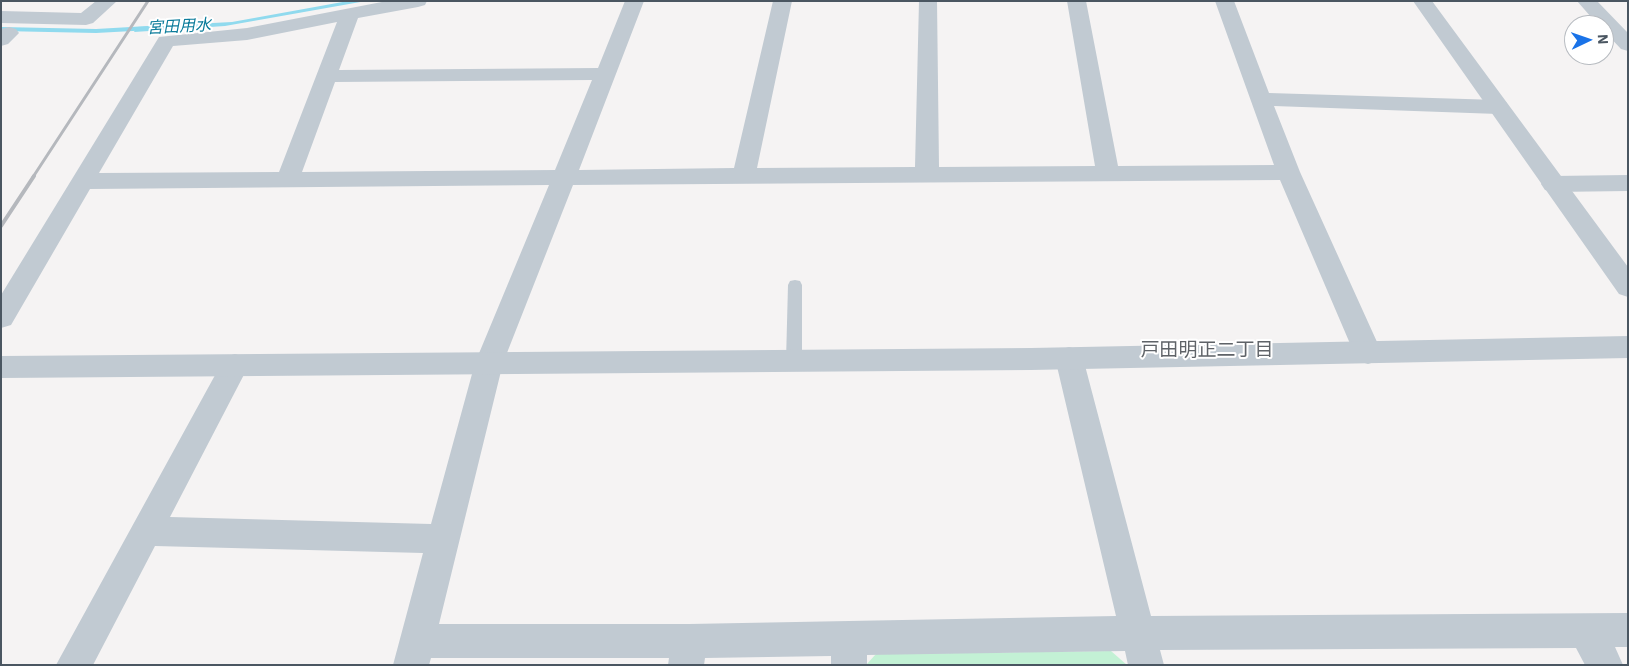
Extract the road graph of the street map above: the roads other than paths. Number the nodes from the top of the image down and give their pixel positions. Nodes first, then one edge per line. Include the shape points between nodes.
1 (108, 1) edge
2 (418, 1) edge
3 (635, 1) edge
4 (783, 1) edge
5 (928, 1) edge
6 (1076, 1) edge
7 (1224, 1) edge
8 (1422, 1) edge
9 (1586, 1) edge
10 (350, 14) junction
11 (4, 30) edge
12 (1628, 44) edge
13 (606, 74) junction
14 (327, 76) junction
15 (1262, 99) junction
16 (1498, 107) junction
17 (1288, 172) junction
18 (1108, 173) junction
19 (927, 174) junction
20 (744, 175) junction
21 (564, 176) junction
22 (288, 178) junction
23 (84, 181) junction
24 (1628, 183) edge
25 (1553, 184) junction
26 (795, 285) dead end
27 (1628, 287) edge
28 (1, 318) edge
29 (1628, 347) edge
30 (1368, 353) junction
31 (1069, 358) junction
32 (794, 361) junction
33 (489, 363) junction
34 (235, 365) junction
35 (1, 367) edge
36 (146, 531) junction
37 (444, 539) junction
38 (1586, 630) junction
39 (1628, 630) edge
40 (1142, 649) edge
41 (849, 651) edge
42 (414, 653) edge
43 (687, 653) edge
44 (74, 665) edge
45 (1605, 665) edge

1 - 11 street via 86,18
2 - 10 street
3 - 13 street
4 - 20 street
5 - 19 street
6 - 18 street
7 - 15 street
8 - 16 street
9 - 12 street
10 - 14 street
10 - 23 street via 247,34 166,41
13 - 14 street
13 - 21 street
14 - 22 street
15 - 16 street
15 - 17 street
16 - 25 street
17 - 18 street
17 - 30 street
18 - 19 street
19 - 20 street
20 - 21 street
21 - 22 street
21 - 33 street
22 - 23 street
23 - 28 street
24 - 25 street
25 - 27 street
26 - 32 lane
29 - 30 street
30 - 31 street
31 - 32 street
31 - 40 street
32 - 33 street
33 - 34 street
33 - 37 street
34 - 35 street
34 - 36 street
36 - 37 street
36 - 44 street
37 - 42 street
38 - 39 street
38 - 40 street
38 - 45 street
40 - 41 street
41 - 43 street
42 - 43 street

